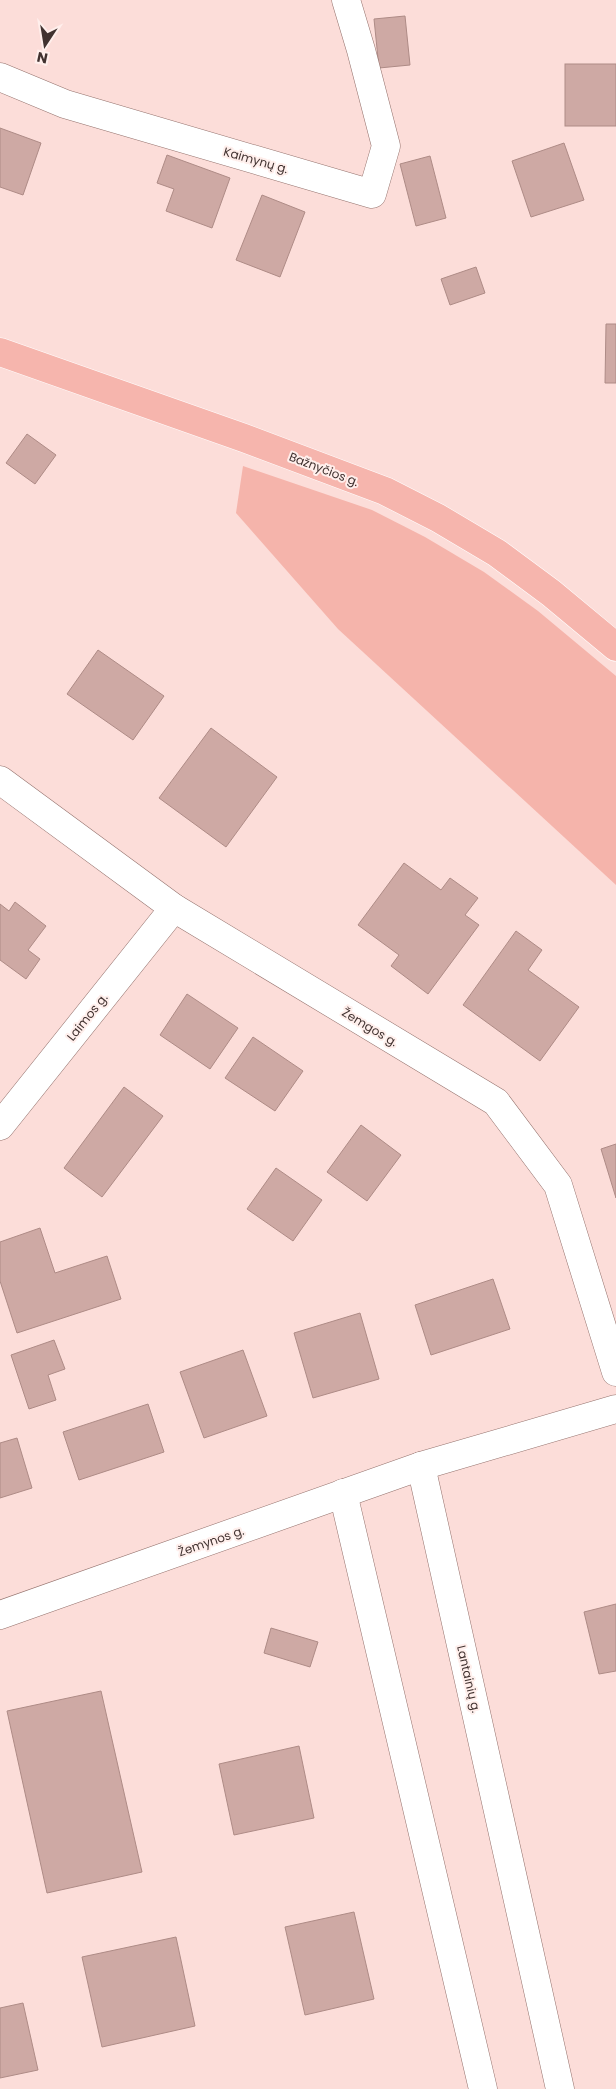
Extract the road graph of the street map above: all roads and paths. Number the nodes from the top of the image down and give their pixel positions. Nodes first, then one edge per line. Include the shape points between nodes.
1 (346, 0) edge
2 (0, 77) edge
3 (0, 352) edge
4 (616, 647) edge
5 (0, 780) edge
6 (174, 908) junction
7 (0, 1126) edge
8 (616, 1372) edge
9 (616, 1409) edge
10 (422, 1466) junction
11 (343, 1493) junction
12 (0, 1615) edge
13 (483, 2089) edge
14 (560, 2089) edge

1 - 2 street, Kaimynų g. via 386,146 372,194 65,104
3 - 4 main road, Bažnyčios g. via 385,491 497,553
5 - 6 street, Žemgos g.
6 - 7 street, Laimos g.
6 - 8 street, Žemgos g. via 496,1102 558,1185
9 - 10 street
10 - 11 street, Žemynos g.
10 - 14 street, Lantainių g.
11 - 12 street, Žemynos g.
11 - 13 street

